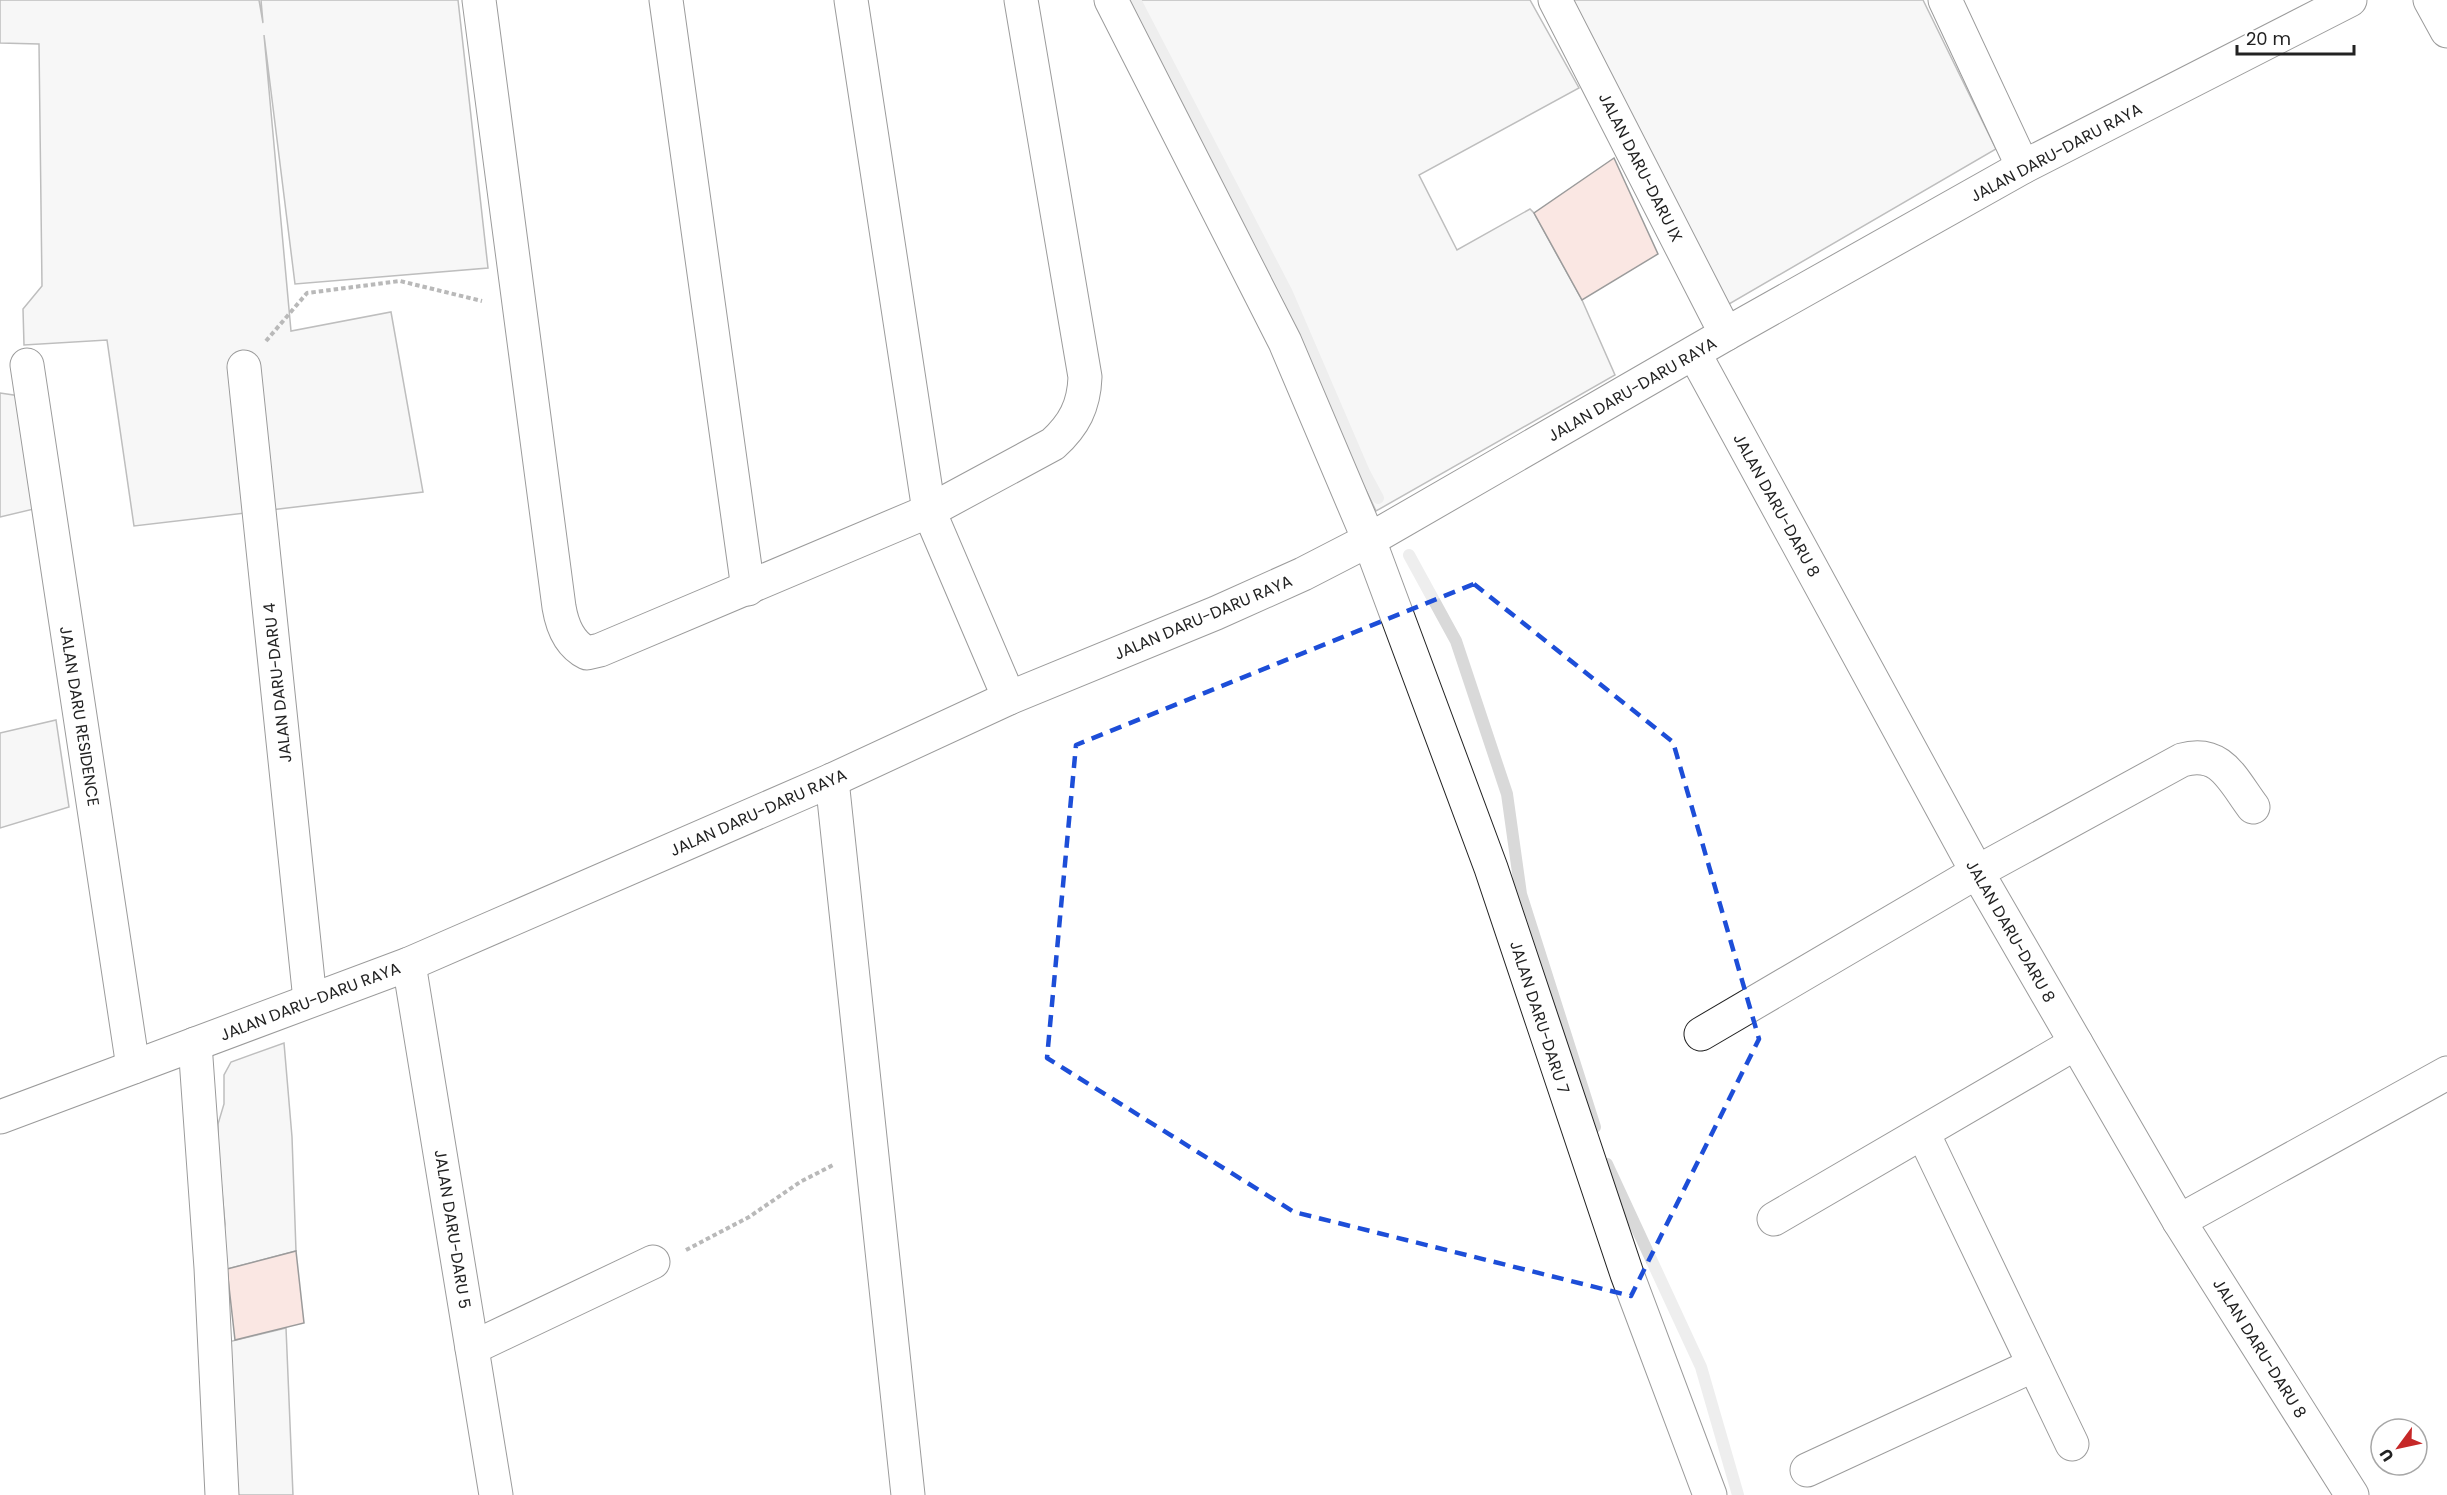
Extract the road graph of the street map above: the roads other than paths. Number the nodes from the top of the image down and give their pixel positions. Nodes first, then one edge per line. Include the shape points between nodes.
1 (480, 0) edge
2 (666, 0) edge
3 (852, 0) edge
4 (1021, 0) edge
5 (1111, 0) edge
6 (1555, 0) edge
7 (1945, 0) edge
8 (2350, 0) edge
9 (2430, 0) edge
10 (2447, 31) edge
11 (2023, 167) junction
12 (1726, 334) junction
13 (1694, 353) junction
14 (27, 365) dead end
15 (244, 366) road end
16 (929, 511) junction
17 (1370, 540) junction
18 (748, 589) junction
19 (1009, 698) junction
20 (832, 780) junction
21 (2253, 807) dead end
22 (1977, 872) junction
23 (409, 964) junction
24 (310, 1000) junction
25 (1701, 1034) dead end
26 (2076, 1043) junction
27 (195, 1044) junction
28 (133, 1067) junction
29 (2447, 1073) edge
30 (0, 1117) edge
31 (1923, 1133) junction
32 (1774, 1219) dead end
33 (2179, 1221) junction
34 (653, 1262) road end
35 (472, 1348) junction
36 (2034, 1365) junction
37 (2072, 1444) dead end
38 (1807, 1470) dead end
39 (222, 1495) edge
40 (496, 1495) edge
41 (908, 1495) edge
42 (1710, 1495) edge
43 (2352, 1495) edge

1 - 18 street via 562,624 576,646 587,653
2 - 18 street
3 - 16 street
4 - 16 street via 1085,394 1069,430 1053,444
5 - 17 street, JALAN DARU-DARU 7 via 1285,342
6 - 12 street, JALAN DARU-DARU IX
7 - 11 street
8 - 11 street, JALAN DARU-DARU RAYA
9 - 10 street
11 - 12 street, JALAN DARU-DARU RAYA
12 - 13 street, JALAN DARU-DARU RAYA
13 - 17 street, JALAN DARU-DARU RAYA
13 - 22 street, JALAN DARU-DARU 8
14 - 28 street, JALAN DARU RESIDENCE
15 - 24 street, JALAN DARU-DARU 4
16 - 18 street
16 - 19 street
17 - 19 street, JALAN DARU-DARU RAYA via 1216,613
17 - 42 street, JALAN DARU-DARU 7 via 1491,868 1627,1274
19 - 20 street, JALAN DARU-DARU RAYA
20 - 23 street, JALAN DARU-DARU RAYA
20 - 41 street
21 - 22 street via 2224,769 2208,757 2196,756 2182,760
22 - 25 street
22 - 26 street, JALAN DARU-DARU 8
23 - 24 street, JALAN DARU-DARU RAYA
23 - 35 street, JALAN DARU-DARU 5
24 - 27 street, JALAN DARU-DARU RAYA
26 - 31 street
26 - 33 street, JALAN DARU-DARU 8
27 - 28 street, JALAN DARU-DARU RAYA
27 - 39 street
28 - 30 street, JALAN DARU-DARU RAYA
29 - 33 street
31 - 32 street
31 - 36 street
33 - 43 street, JALAN DARU-DARU 8
34 - 35 street
35 - 40 street, JALAN DARU-DARU 5
36 - 37 street
36 - 38 street

